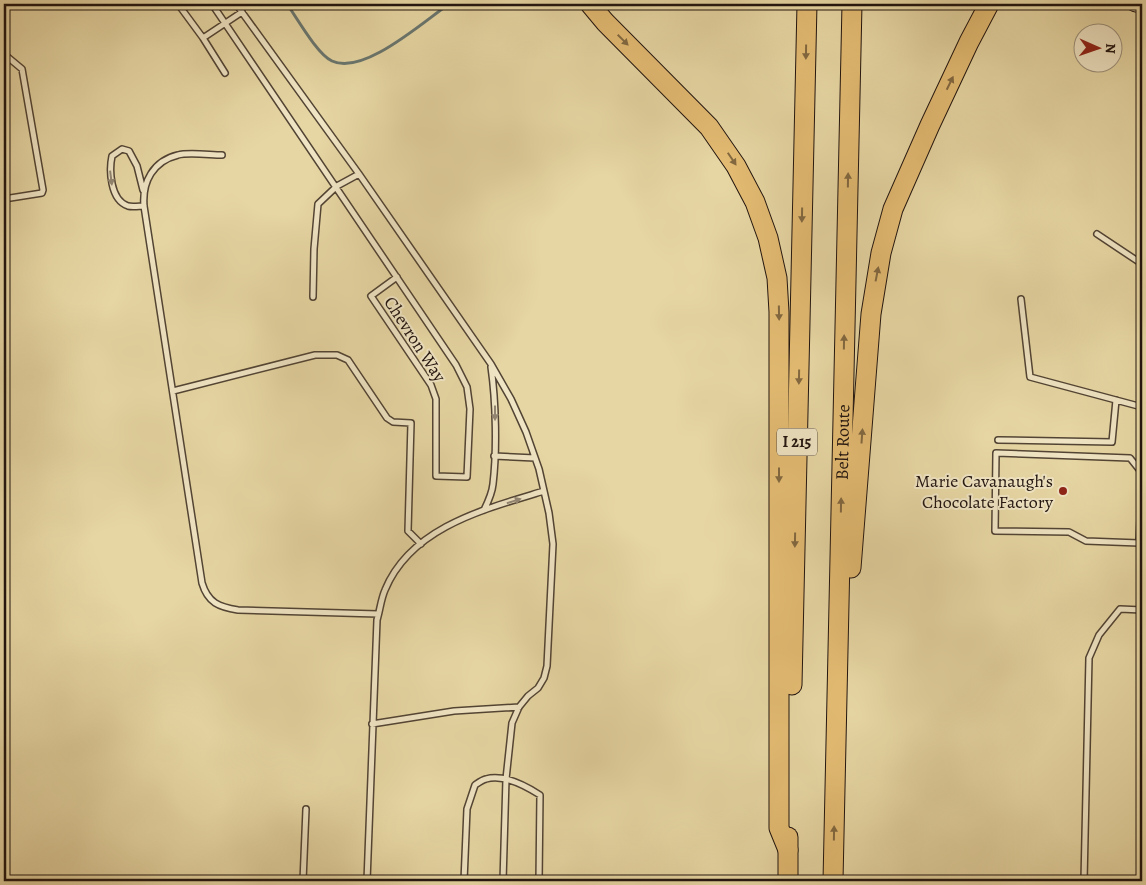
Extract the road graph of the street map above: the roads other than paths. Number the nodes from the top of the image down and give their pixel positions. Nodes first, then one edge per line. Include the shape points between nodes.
1 (178, 4) edge
2 (212, 4) edge
3 (236, 4) edge
4 (590, 4) edge
5 (807, 4) edge
6 (852, 4) edge
7 (977, 4) edge
8 (989, 4) edge
9 (1134, 4) edge
10 (1142, 6) edge
11 (242, 12) junction
12 (226, 24) junction
13 (203, 38) junction
14 (969, 42) junction
15 (4, 54) edge
16 (225, 73) dead end
17 (222, 155) dead end
18 (359, 174) junction
19 (337, 186) junction
20 (143, 190) junction
21 (4, 199) edge
22 (144, 206) junction
23 (1097, 234) dead end
24 (1142, 264) edge
25 (397, 277) junction
26 (313, 297) dead end
27 (1021, 299) dead end
28 (491, 364) junction
29 (173, 391) junction
30 (1116, 400) junction
31 (1142, 408) edge
32 (998, 440) dead end
33 (494, 456) junction
34 (535, 458) junction
35 (1142, 474) edge
36 (544, 491) junction
37 (484, 510) junction
38 (421, 544) junction
39 (1142, 610) edge
40 (378, 614) junction
41 (519, 706) junction
42 (836, 711) junction
43 (372, 724) junction
44 (506, 779) junction
45 (306, 809) dead end
46 (788, 850) junction
47 (303, 881) edge
48 (367, 881) edge
49 (464, 881) edge
50 (503, 881) edge
51 (538, 881) edge
52 (788, 881) edge
53 (833, 881) edge
54 (1084, 881) edge

1 - 13 lane
2 - 12 lane, Chevron Way
3 - 11 lane
4 -> 46 highway via 709,127 736,166 755,202 768,238 777,278 779,312 779,828
5 -> 46 highway, I 215
42 -> 6 highway, Belt Route / I 215
7 - 14 highway
8 - 14 highway
9 - 10 main road
11 - 12 lane
11 - 18 lane
12 - 13 lane
12 - 19 lane, Chevron Way
13 - 16 lane
42 -> 14 highway via 844,658 876,276 893,209
15 - 21 lane via 22,70 43,190 42,193
17 - 20 lane via 178,154 153,170
18 - 19 lane
18 - 28 lane
19 - 25 lane, Chevron Way
19 - 26 lane via 318,204
20 - 22 lane
20 -> 22 lane via 137,166 129,151 122,149 112,156 112,186 128,206
22 - 29 lane
23 - 24 lane
25 - 25 lane, Chevron Way via 456,364 467,387 470,408 467,477 436,476 436,399 431,385 371,296
27 - 30 lane via 1030,377
28 -> 33 lane via 495,406
28 - 34 lane via 511,399
29 - 38 lane via 315,355 338,355 348,360 387,418 393,422 410,422 408,531
29 - 40 lane via 206,594 215,603 238,610
30 - 31 lane
30 - 32 lane via 1112,442
33 - 34 lane
33 - 37 lane via 493,485
34 - 36 lane
35 - 35 lane via 1139,543 1086,540 1069,532 995,531 996,453 1130,458
37 -> 36 lane
36 - 41 lane via 553,544 547,666 538,688
37 - 38 lane via 446,526
38 - 40 lane via 410,552 393,576
39 - 54 lane via 1120,609 1099,635 1089,658
40 - 43 lane
41 - 43 lane via 454,710
41 - 44 lane via 512,722
53 -> 42 highway, Belt Route / I 215
43 - 48 lane
44 - 49 lane via 487,778 475,785 467,809
44 - 50 lane
44 - 51 lane via 540,795
45 - 47 lane
46 - 52 highway, I 215

